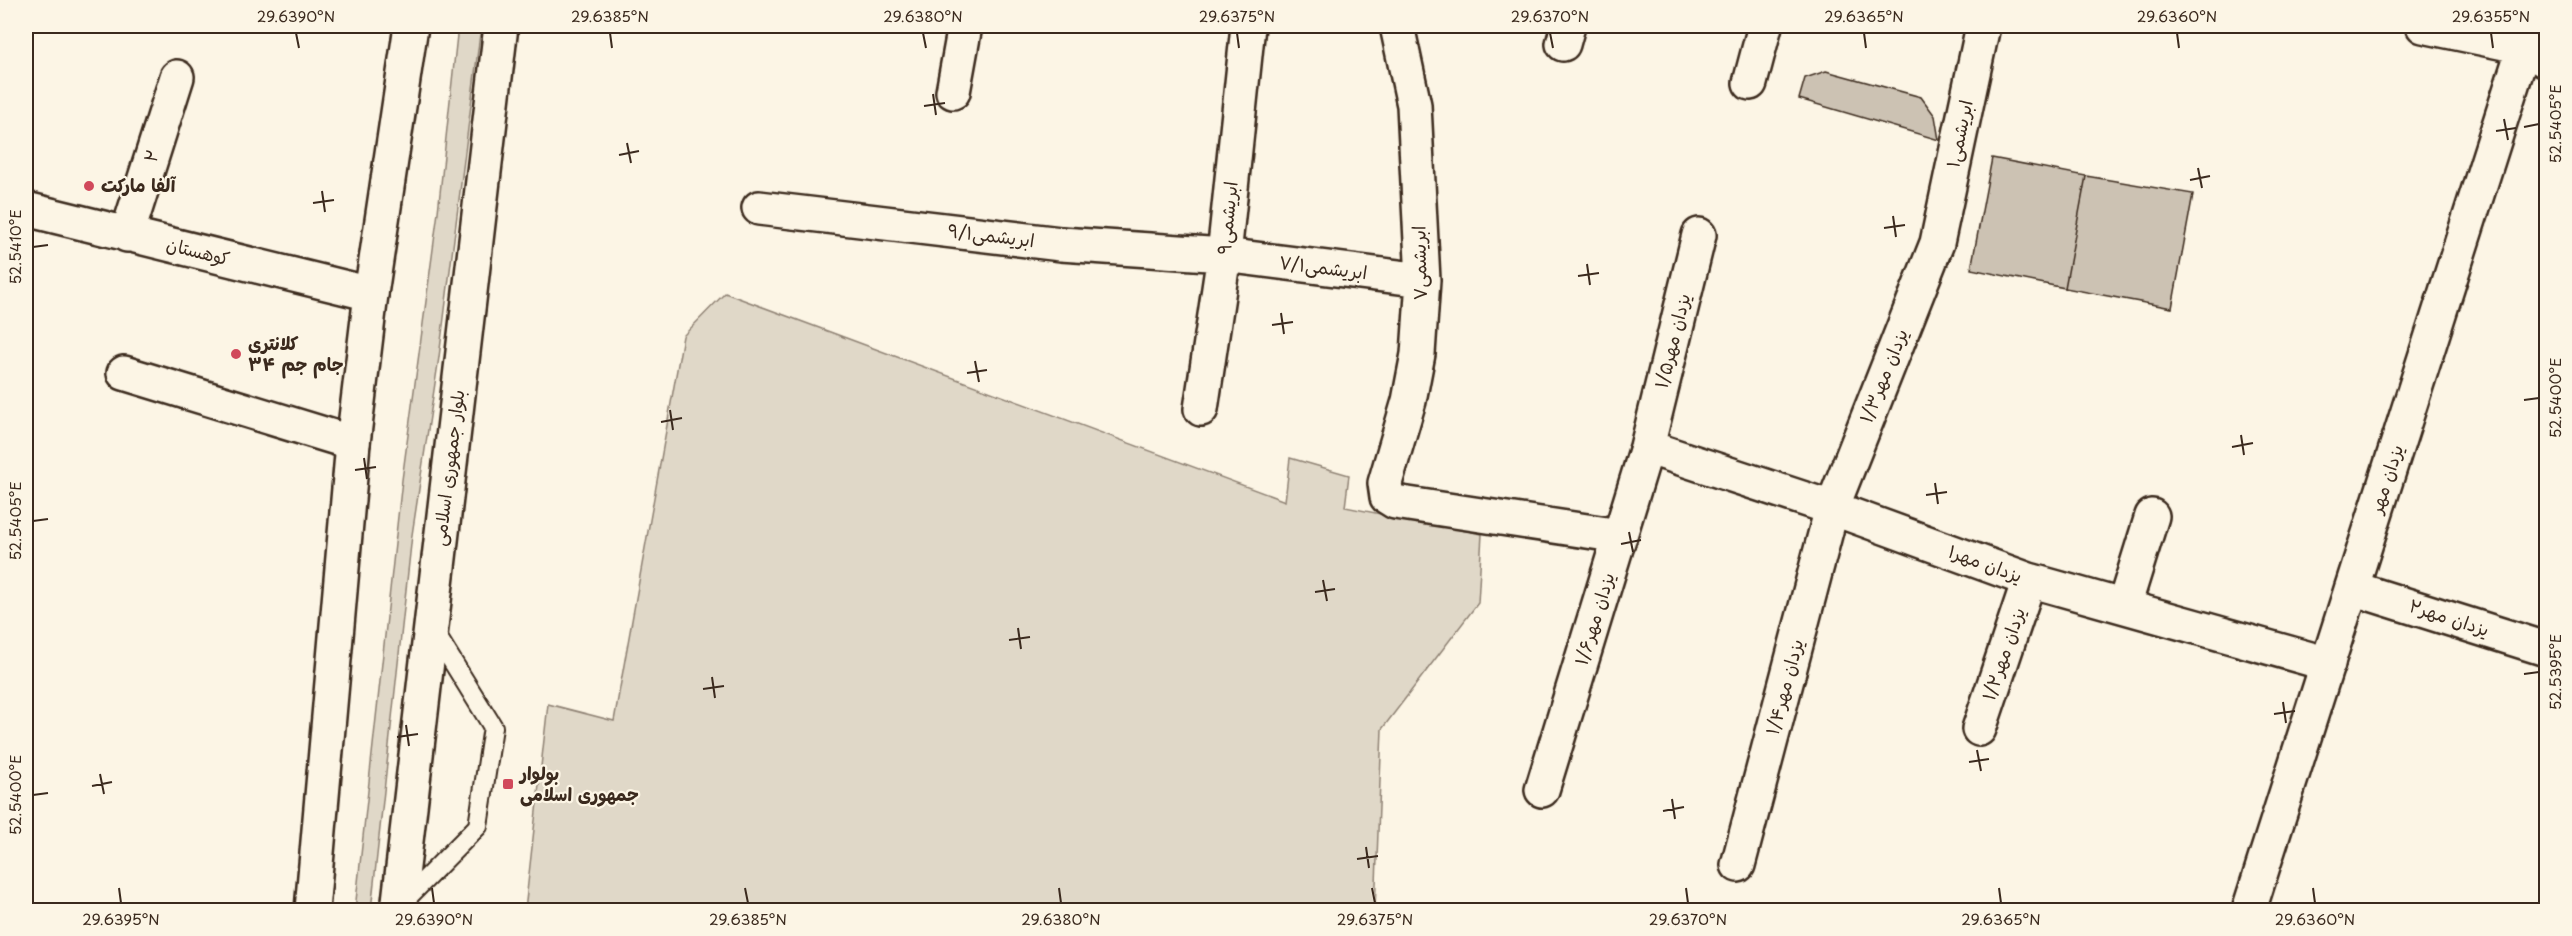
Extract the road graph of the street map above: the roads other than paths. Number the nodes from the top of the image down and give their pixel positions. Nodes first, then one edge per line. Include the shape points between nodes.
1 (411, 26) edge
2 (501, 26) edge
3 (965, 26) edge
4 (1248, 26) edge
5 (1397, 26) edge
6 (1765, 26) edge
7 (1983, 26) edge
8 (2423, 26) edge
9 (2533, 45) edge
10 (177, 77) dead end
11 (1750, 83) dead end
12 (953, 92) dead end
13 (759, 208) dead end
14 (26, 209) edge
15 (127, 235) junction
16 (1700, 235) dead end
17 (1937, 243) joint
18 (1224, 255) junction
19 (1423, 280) junction
20 (371, 294) junction
21 (124, 373) dead end
22 (1201, 409) dead end
23 (353, 443) junction
24 (1647, 447) junction
25 (1832, 508) junction
26 (2152, 516) dead end
27 (1620, 536) junction
28 (2029, 580) junction
29 (2352, 588) junction
30 (2124, 606) junction
31 (431, 626) junction
32 (2547, 649) edge
33 (2328, 664) junction
34 (1979, 729) dead end
35 (1542, 790) dead end
36 (1738, 865) dead end
37 (398, 909) edge
38 (312, 910) edge
39 (2249, 910) edge

1 - 20 street
2 - 31 street, بلوار جمهوری اسلامی
3 - 12 street
4 - 18 street, ابریشمی۹
5 - 19 street, ابریشمی۷ via 1414,105
6 - 11 street
7 - 17 street, ابریشمی۱
8 - 9 street
9 - 29 street, یزدان مهر
10 - 15 street, ۲
13 - 18 street, ۹/۱ابریشمی via 1061,244
14 - 15 street, کوهستان
15 - 20 street, کوهستان
16 - 24 street, ۱/۵یزدان مهر
17 - 25 street, ۱/۳یزدان مهر
18 - 19 street, ابریشمی۷/۱
18 - 22 street, ابریشمی۹
19 - 27 street, ابریشمی۷ via 1418,354 1385,483 1388,497 1395,502
20 - 23 street
21 - 23 street
23 - 38 street
24 - 25 street, یزدان مهر۱
24 - 27 street, ۱/۶یزدان مهر
25 - 28 street, یزدان مهر۱
25 - 36 street, ۱/۴یزدان مهر
26 - 30 street
27 - 35 street, ۱/۶یزدان مهر
28 - 30 street, یزدان مهر۱
28 - 34 street, ۱/۲یزدان مهر
29 - 32 street, یزدان مهر۲
29 - 33 street, یزدان مهر
30 - 33 street, یزدان مهر۱
31 - 37 street, بلوار جمهوری اسلامی
31 - 37 lane via 493,727 478,826
33 - 39 street, یزدان مهر

